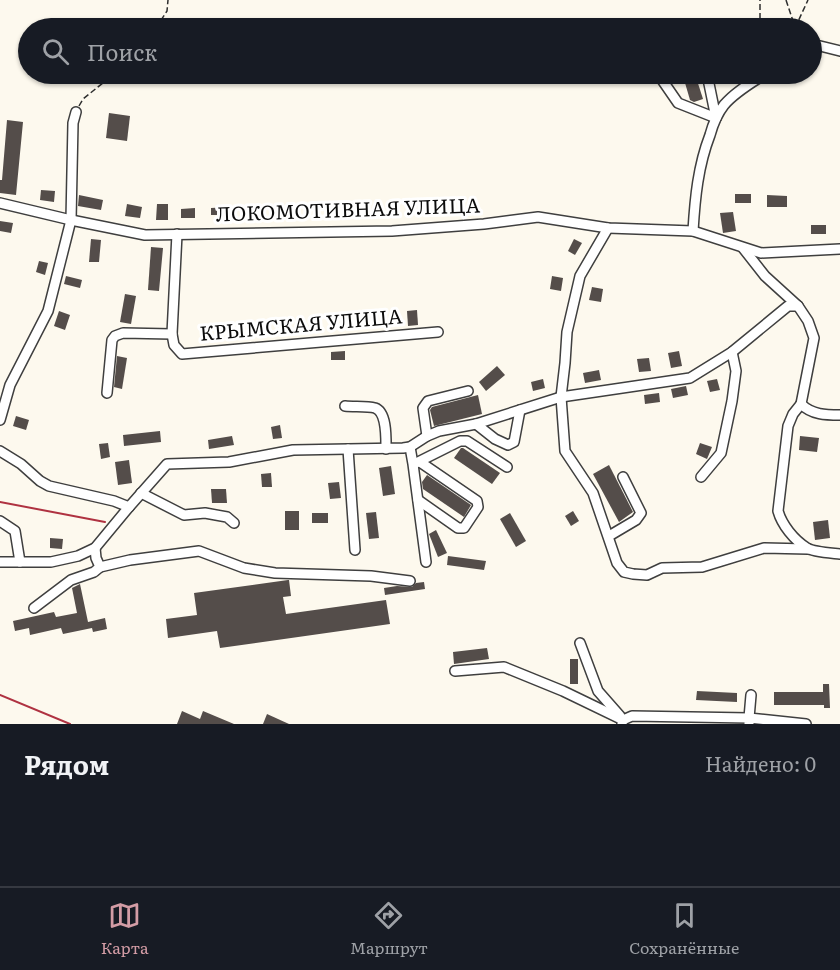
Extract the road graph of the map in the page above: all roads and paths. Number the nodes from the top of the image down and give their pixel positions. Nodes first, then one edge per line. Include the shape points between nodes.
1 (168, 0) edge
2 (760, 0) edge
3 (786, 0) edge
4 (808, 0) edge
5 (162, 18) edge
6 (760, 18) edge
7 (792, 18) edge
8 (800, 18) edge
9 (822, 46) edge
10 (840, 51) edge
11 (102, 84) edge
12 (665, 84) edge
13 (709, 84) edge
14 (750, 84) edge
15 (76, 112) joint
16 (716, 118) junction
17 (0, 203) edge
18 (70, 220) junction
19 (608, 228) junction
20 (693, 231) junction
21 (177, 234) junction
22 (743, 247) junction
23 (840, 249) edge
24 (798, 306) junction
25 (438, 332) dead end
26 (172, 334) junction
27 (732, 352) junction
28 (468, 391) dead end
29 (107, 393) dead end
30 (561, 397) junction
31 (801, 404) junction
32 (345, 406) dead end
33 (520, 410) junction
34 (840, 415) edge
35 (0, 420) edge
36 (476, 424) junction
37 (427, 436) junction
38 (410, 447) junction
39 (348, 449) junction
40 (386, 449) junction
41 (0, 451) edge
42 (417, 463) junction
43 (507, 467) dead end
44 (623, 477) dead end
45 (701, 477) dead end
46 (141, 493) junction
47 (418, 500) junction
48 (129, 507) junction
49 (0, 521) edge
50 (234, 523) dead end
51 (609, 536) junction
52 (95, 548) junction
53 (808, 549) junction
54 (355, 550) dead end
55 (840, 554) edge
56 (0, 562) edge
57 (20, 562) junction
58 (426, 562) dead end
59 (100, 567) junction
60 (410, 581) dead end
61 (34, 608) dead end
62 (580, 643) dead end
63 (455, 671) dead end
64 (751, 695) dead end
65 (749, 721) edge
66 (622, 722) edge
67 (806, 724) edge

1 - 5 path
2 - 6 path
3 - 7 path
4 - 8 path
9 - 10 street
11 - 15 path via 83,99
12 - 16 street via 678,103
13 - 16 street
14 - 16 street
15 - 18 street
16 - 20 street via 699,171
17 - 18 street, ЛОКОМОТИВНАЯ УЛИЦА
18 - 21 street, ЛОКОМОТИВНАЯ УЛИЦА via 145,235
18 - 35 street via 48,311 10,385
19 - 20 street, ЛОКОМОТИВНАЯ УЛИЦА
19 - 21 street, ЛОКОМОТИВНАЯ УЛИЦА via 538,217 392,231
19 - 30 street via 580,276 567,332
20 - 22 street, ЛОКОМОТИВНАЯ УЛИЦА
21 - 26 street, КРЫМСКАЯ УЛИЦА
22 - 23 street, ЛОКОМОТИВНАЯ УЛИЦА via 761,253
22 - 24 street via 765,276
24 - 27 street via 788,306
24 - 31 street via 814,338
25 - 26 street, КРЫМСКАЯ УЛИЦА via 182,354 174,345
26 - 29 street via 115,336
27 - 30 street via 690,378
27 - 45 street via 736,372 721,453
28 - 37 street via 428,401 423,408
30 - 33 street
30 - 51 street via 565,451 593,493
31 - 34 street via 815,413
31 - 53 street via 788,426 778,511 781,522
32 - 40 street via 375,408 380,412 385,423
33 - 36 street
33 - 36 street via 514,442 508,445
36 - 37 street
37 - 38 street
38 - 40 street
38 - 42 street
39 - 40 street
39 - 46 street via 293,450 229,462 167,464
39 - 54 street
41 - 48 street via 49,486
42 - 43 street via 467,441
42 - 47 street
42 - 47 street via 477,501 478,507 464,528 458,528
44 - 51 street via 641,513
46 - 48 street
46 - 50 street via 184,515 205,513 227,517
47 - 58 street
48 - 52 street
49 - 57 street via 15,531
51 - 53 street via 624,572 647,575 662,568 702,567 764,548
52 - 57 street via 51,562
52 - 59 street
53 - 55 street
56 - 57 street
59 - 60 street via 199,551 244,568 275,573
59 - 61 street via 71,580
62 - 66 street via 598,691
63 - 66 street via 504,667 563,690
64 - 65 street
65 - 66 street via 632,716
65 - 67 street

